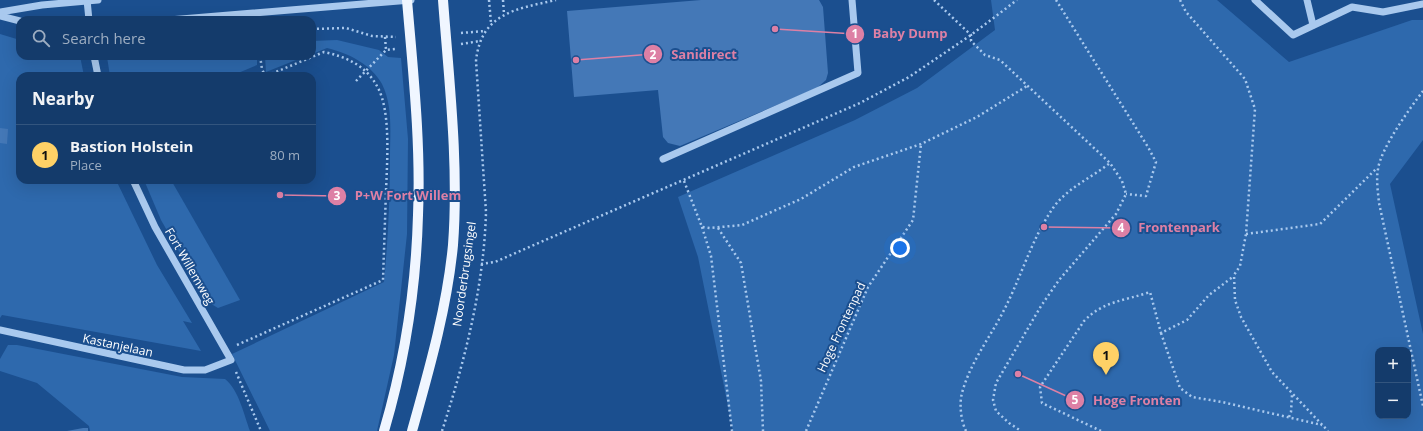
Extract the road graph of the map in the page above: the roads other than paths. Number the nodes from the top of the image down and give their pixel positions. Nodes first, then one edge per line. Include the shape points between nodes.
1 (87, 0) edge
2 (98, 0) edge
3 (407, 0) edge
4 (412, 0) edge
5 (443, 0) edge
6 (852, 0) edge
7 (1256, 0) edge
8 (1308, 0) edge
9 (1403, 0) edge
10 (1423, 4) edge
11 (1407, 7) junction
12 (0, 12) edge
13 (0, 16) edge
14 (89, 16) edge
15 (217, 16) edge
16 (16, 19) edge
17 (1313, 25) junction
18 (95, 60) edge
19 (97, 72) edge
20 (663, 159) dead end
21 (135, 184) edge
22 (0, 330) edge
23 (231, 360) joint
24 (384, 431) edge
25 (412, 431) edge

1 - 2 street
1 - 12 street
1 - 14 street
3 - 4 street
3 - 15 street
3 - 24 main road via 418,170 417,239 409,320 399,376
5 - 25 main road, Noorderbrugsingel via 455,179 453,240 444,305
6 - 20 street via 858,73
7 - 17 street via 1293,35
8 - 17 street
9 - 11 street
10 - 11 street
11 - 17 street via 1383,12 1352,7
13 - 16 street
18 - 19 street
21 - 23 street, Fort Willemweg via 155,227
22 - 23 street, Kastanjelaan via 184,370 205,370

